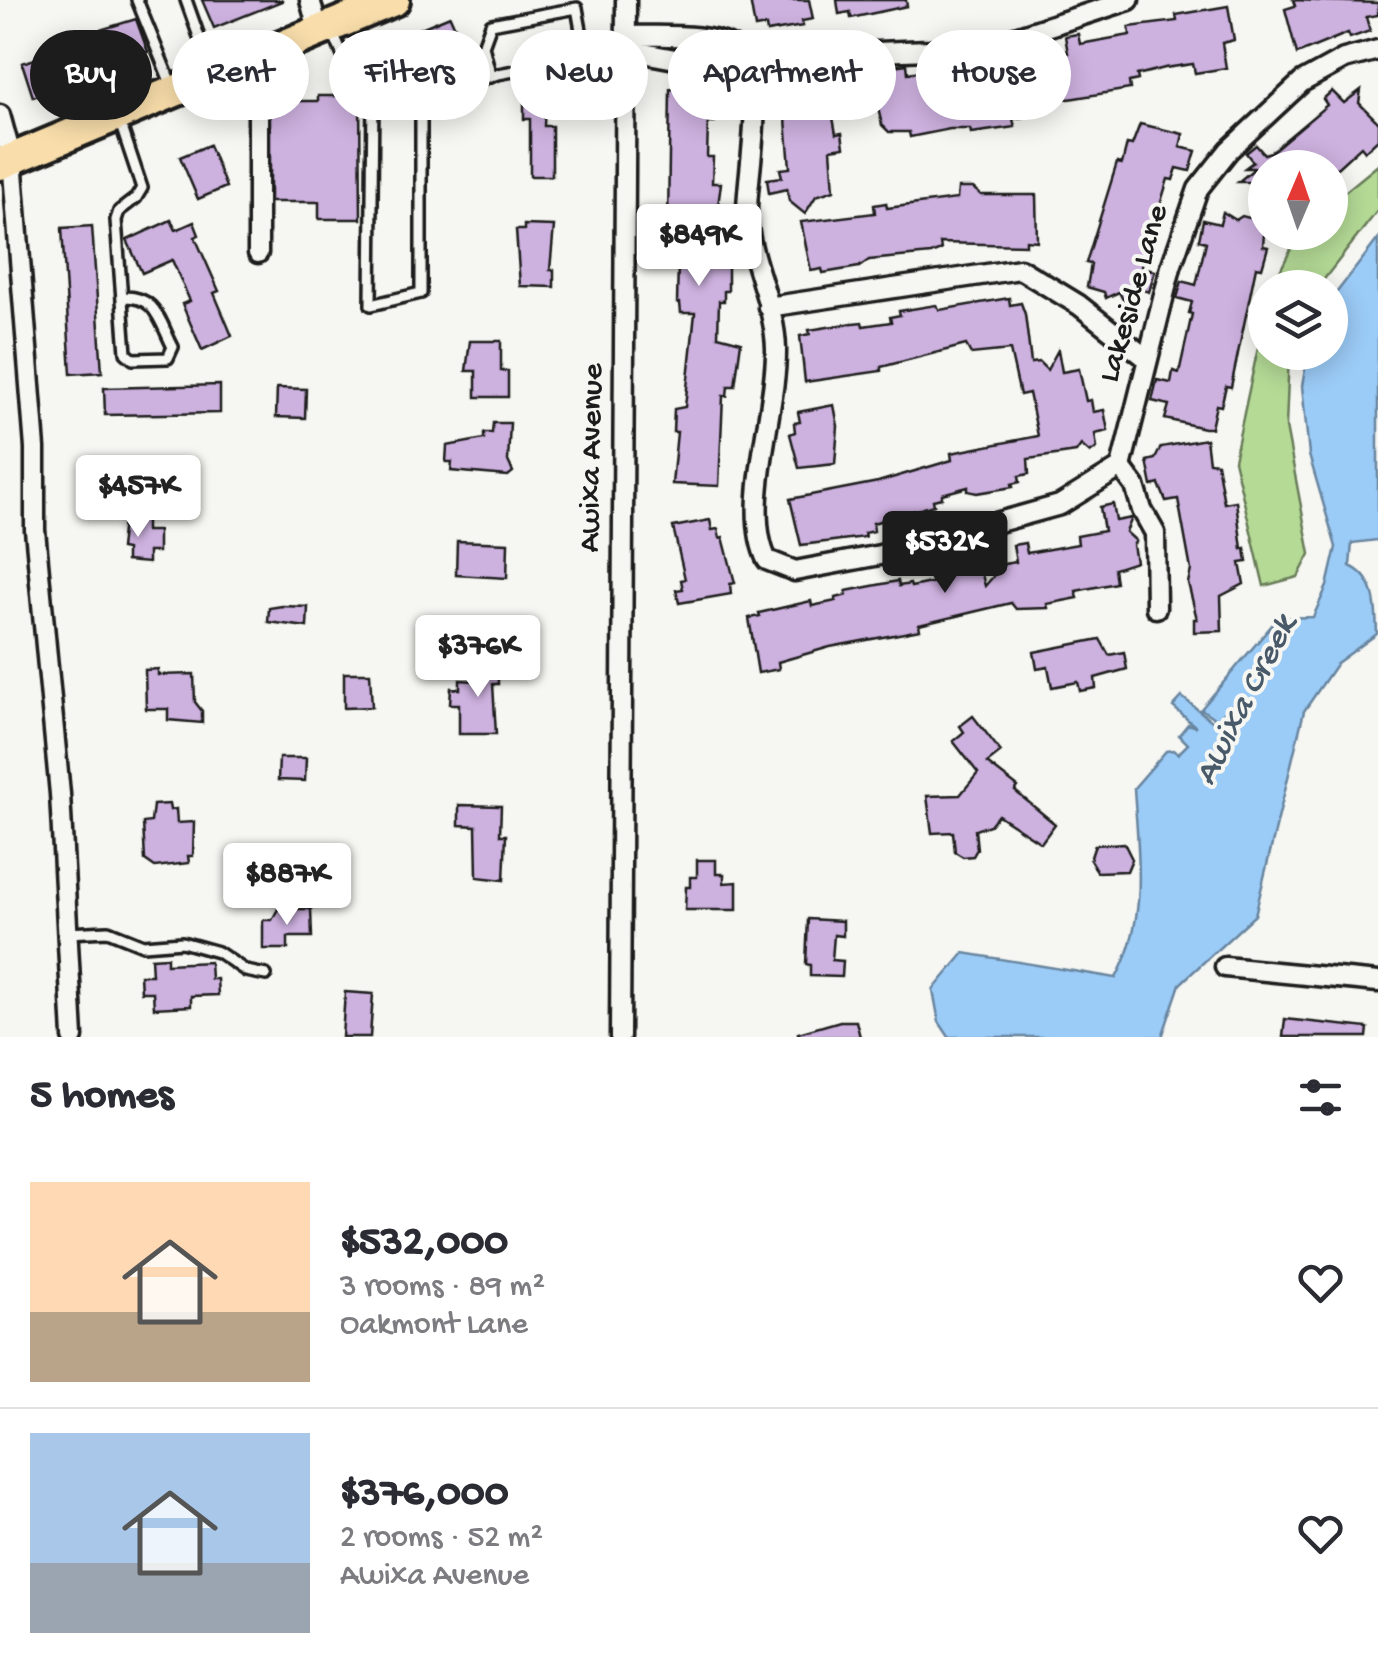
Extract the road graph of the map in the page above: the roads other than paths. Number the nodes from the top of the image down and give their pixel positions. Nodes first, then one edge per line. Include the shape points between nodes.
1 (138, 0) edge
2 (186, 0) edge
3 (394, 0) edge
4 (626, 0) edge
5 (1129, 0) edge
6 (319, 18) edge
7 (197, 30) edge
8 (489, 30) edge
9 (581, 30) edge
10 (627, 30) edge
11 (896, 50) edge
12 (1378, 50) edge
13 (490, 73) edge
14 (510, 73) edge
15 (491, 77) joint
16 (172, 87) edge
17 (0, 115) edge
18 (108, 120) edge
19 (119, 120) edge
20 (258, 120) edge
21 (373, 120) edge
22 (421, 120) edge
23 (627, 120) edge
24 (752, 120) edge
25 (6, 162) edge
26 (258, 253) dead end
27 (122, 297) junction
28 (768, 307) junction
29 (1146, 358) junction
30 (1121, 467) junction
31 (1156, 608) dead end
32 (67, 933) junction
33 (1224, 967) dead end
34 (266, 975) dead end
35 (1378, 982) edge
36 (74, 1037) edge
37 (620, 1037) edge

1 - 16 lane
2 - 7 lane
3 - 6 main road
4 - 10 street, Awixa Avenue
5 - 11 street via 1000,42
8 - 9 lane via 491,24 577,8
12 - 29 street, Lakeside Lane via 1302,82 1212,168 1188,208
13 - 15 lane
14 - 15 lane
17 - 25 street
18 - 25 main road
19 - 27 lane via 142,188 116,220
20 - 26 street
21 - 22 lane via 371,305 421,293
23 - 37 street, Awixa Avenue
24 - 28 street via 747,212
25 - 32 street via 35,448 35,530
27 - 27 lane via 126,353 133,360 168,358 173,348 148,300
28 - 29 street via 1020,270 1080,305
28 - 30 street via 775,373 757,532 766,560 778,566 830,567 1060,505
29 - 30 street, Lakeside Lane
30 - 31 street via 1155,533
32 - 34 lane via 108,931 144,945 182,942
32 - 36 street
33 - 35 street

